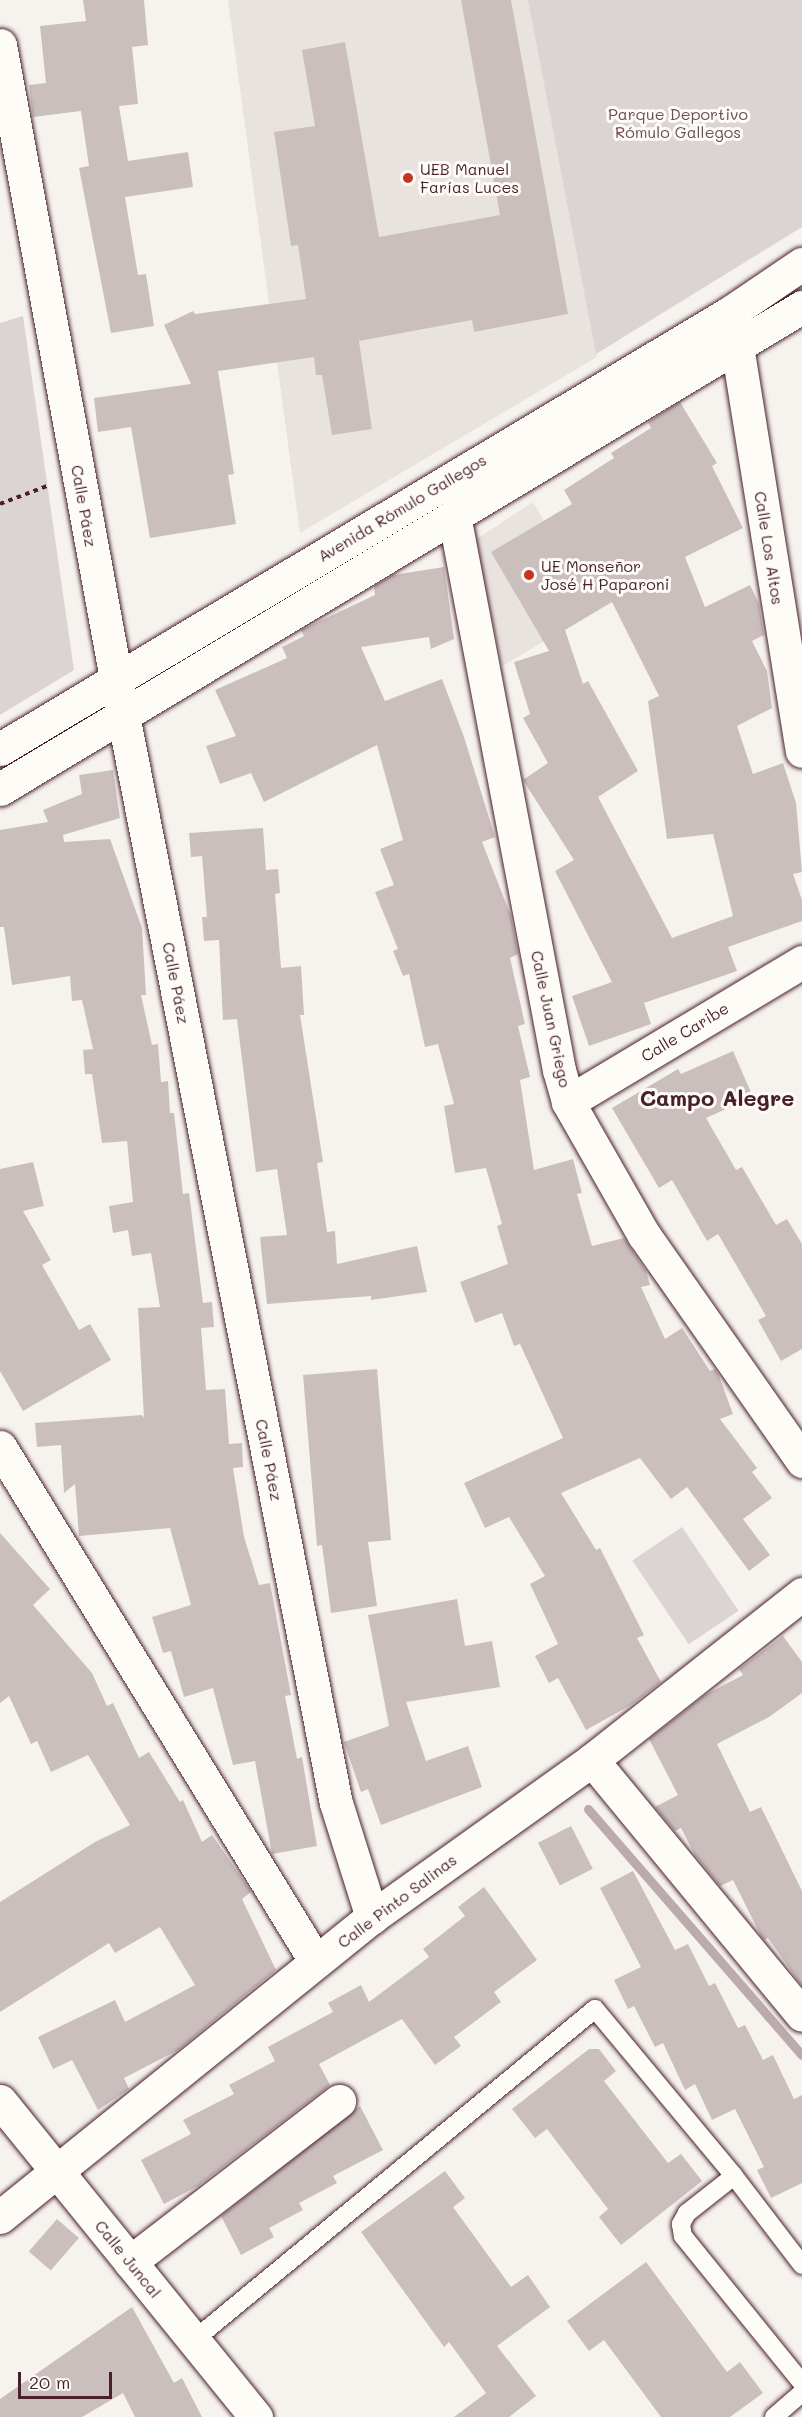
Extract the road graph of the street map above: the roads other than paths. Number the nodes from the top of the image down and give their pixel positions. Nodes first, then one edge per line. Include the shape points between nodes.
1 (0, 45) edge
2 (802, 264) edge
3 (802, 307) edge
4 (737, 346) junction
5 (454, 515) junction
6 (116, 679) junction
7 (123, 712) junction
8 (0, 749) edge
9 (802, 751) edge
10 (0, 789) edge
11 (802, 962) edge
12 (568, 1102) junction
13 (0, 1447) edge
14 (802, 1461) edge
15 (802, 1594) edge
16 (592, 1760) junction
17 (372, 1917) junction
18 (316, 1962) junction
19 (802, 2015) edge
20 (0, 2101) edge
21 (339, 2101) dead end
22 (56, 2170) junction
23 (734, 2176) junction
24 (0, 2217) edge
25 (130, 2262) junction
26 (802, 2265) edge
27 (194, 2340) junction
28 (802, 2383) edge
29 (802, 2393) edge
30 (256, 2417) edge
31 (774, 2417) edge

1 - 6 street, Calle Páez
2 - 6 street, Avenida Rómulo Gallegos via 731,312
3 - 4 street, Avenida Rómulo Gallegos
4 - 5 street, Avenida Rómulo Gallegos
4 - 9 street, Calle Los Altos
5 - 7 street, Avenida Rómulo Gallegos
5 - 12 street, Calle Juan Griego
6 - 7 street, Calle Páez
6 - 8 street, Avenida Rómulo Gallegos
7 - 10 street, Avenida Rómulo Gallegos
7 - 17 street, Calle Páez via 336,1803
11 - 12 street, Calle Caribe
12 - 14 street, Calle Juan Griego via 644,1235
13 - 18 street
15 - 16 street, Calle Pinto Salinas
16 - 17 street, Calle Pinto Salinas
16 - 19 street
17 - 18 street, Calle Pinto Salinas
18 - 22 street, Calle Pinto Salinas
20 - 22 street, Calle Juncal
21 - 25 street
22 - 24 street, Calle Pinto Salinas
22 - 25 street, Calle Juncal
23 - 26 lane
23 - 27 lane via 595,2009
23 - 28 lane via 687,2213 681,2224 683,2236
25 - 27 street, Calle Juncal
27 - 30 street, Calle Juncal
29 - 31 lane

